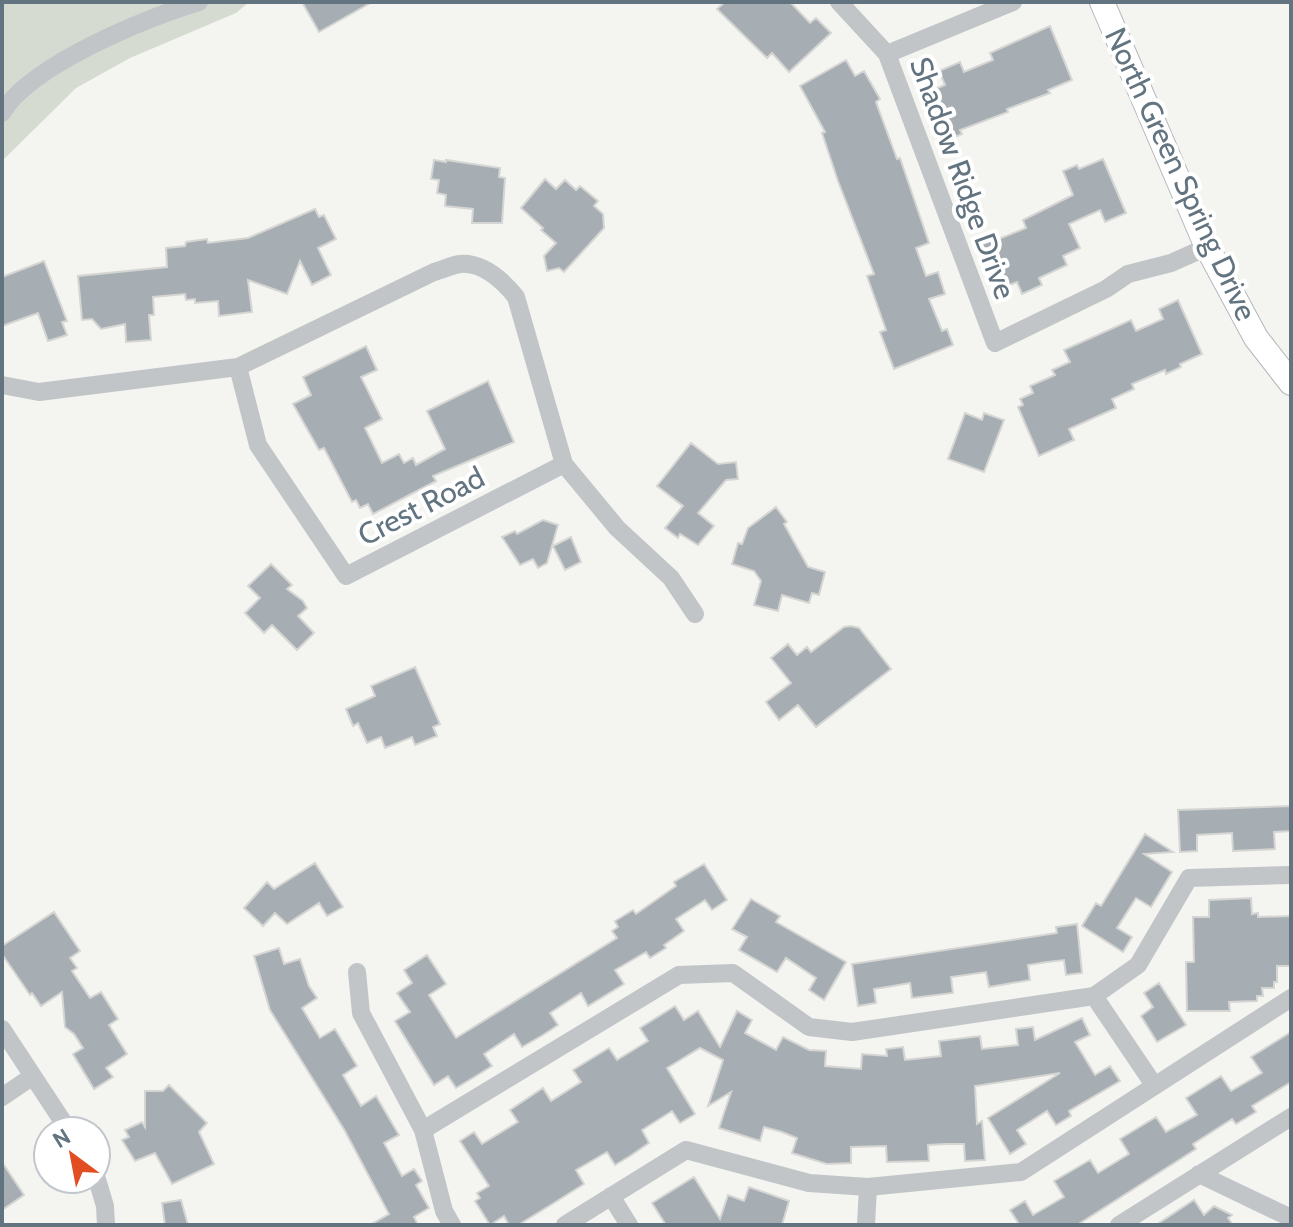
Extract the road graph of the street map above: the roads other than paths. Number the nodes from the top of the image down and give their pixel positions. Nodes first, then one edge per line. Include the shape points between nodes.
1 (199, 2) edge
2 (839, 2) edge
3 (1013, 2) edge
4 (1102, 2) edge
5 (887, 54) junction
6 (2, 113) edge
7 (1207, 247) junction
8 (238, 367) junction
9 (1291, 383) edge
10 (2, 385) edge
11 (564, 464) junction
12 (695, 614) dead end
13 (1291, 875) edge
14 (357, 972) dead end
15 (1094, 996) junction
16 (1291, 998) edge
17 (2, 1029) edge
18 (33, 1076) junction
19 (1154, 1085) junction
20 (2, 1097) edge
21 (59, 1115) edge
22 (1291, 1117) edge
23 (423, 1130) junction
24 (1199, 1174) junction
25 (868, 1187) junction
26 (102, 1195) edge
27 (611, 1196) junction
28 (1291, 1218) edge
29 (106, 1225) edge
30 (452, 1225) edge
31 (565, 1225) edge
32 (629, 1225) edge
33 (866, 1225) edge
34 (1119, 1225) edge

1 - 6 street via 45,71
2 - 5 street, Shadow Ridge Drive
3 - 5 street
4 - 7 main road, North Green Spring Drive
5 - 7 street, Shadow Ridge Drive via 995,343 1128,274
7 - 9 main road, North Green Spring Drive via 1256,338
8 - 10 street via 39,392
8 - 11 street, Crest Road via 258,445 346,576
8 - 11 street via 434,272 461,264 484,269 516,297
11 - 12 street via 617,528 671,578
13 - 15 street via 1189,878 1138,965
14 - 23 street via 361,1013
15 - 19 street
15 - 23 street via 852,1032 809,1027 733,973 679,975
16 - 19 street
17 - 18 street
18 - 20 street
18 - 21 street
19 - 25 street via 1021,1172
22 - 24 street
23 - 30 street
24 - 28 street
24 - 34 street
25 - 27 street via 809,1183 686,1150
25 - 33 street
26 - 29 street
27 - 31 street
27 - 32 street

